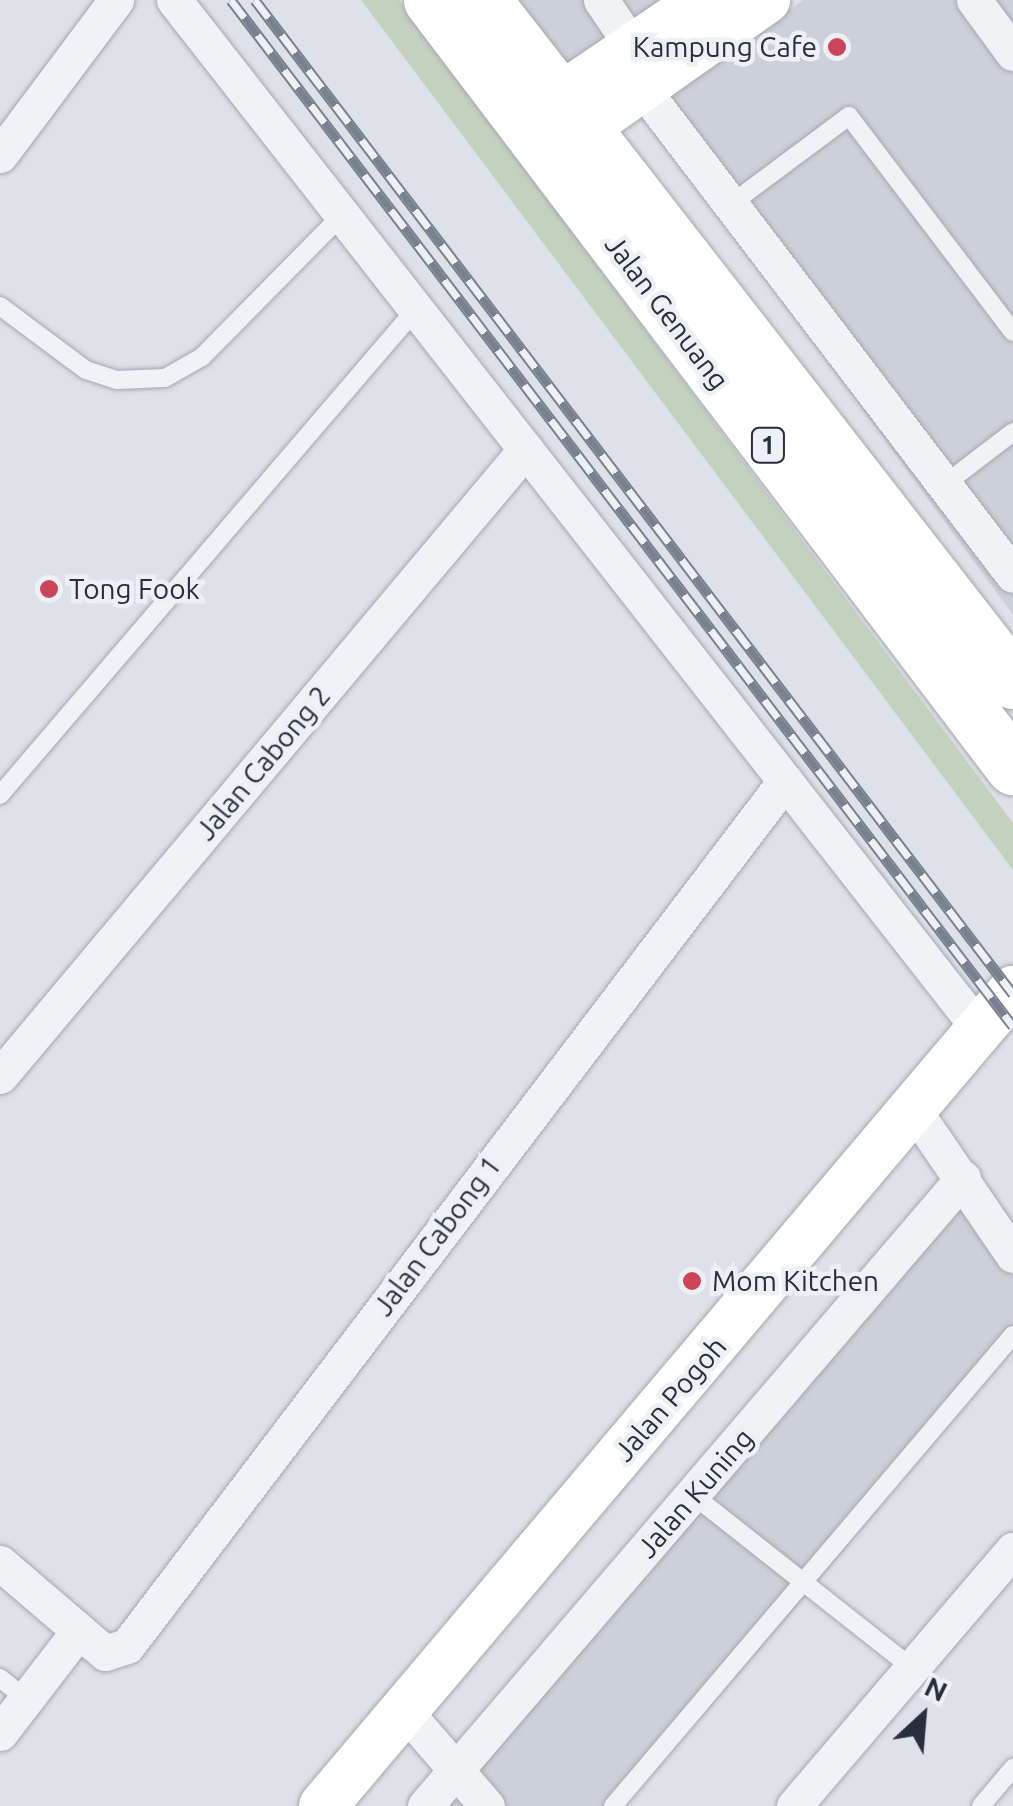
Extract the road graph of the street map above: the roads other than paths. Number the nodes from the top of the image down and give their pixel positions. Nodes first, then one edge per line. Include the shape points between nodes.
1 (174, 0) edge
2 (431, 0) edge
3 (483, 0) edge
4 (601, 0) edge
5 (703, 0) edge
6 (766, 0) edge
7 (974, 0) edge
8 (112, 1) edge
9 (1013, 53) edge
10 (638, 68) junction
11 (553, 117) junction
12 (1, 150) edge
13 (731, 204) junction
14 (342, 216) junction
15 (0, 306) edge
16 (416, 309) junction
17 (1013, 332) edge
18 (1013, 432) edge
19 (526, 450) junction
20 (944, 485) junction
21 (1013, 575) edge
22 (1013, 681) edge
23 (1013, 767) edge
24 (7, 772) edge
25 (785, 780) junction
26 (0, 796) edge
27 (1013, 990) edge
28 (980, 1030) junction
29 (0, 1076) edge
30 (916, 1113) junction
31 (963, 1178) junction
32 (1013, 1254) edge
33 (1013, 1335) edge
34 (694, 1495) junction
35 (1013, 1550) edge
36 (0, 1563) edge
37 (806, 1582) junction
38 (78, 1633) junction
39 (911, 1667) junction
40 (13, 1688) edge
41 (404, 1710) junction
42 (0, 1733) edge
43 (1013, 1768) edge
44 (454, 1773) junction
45 (323, 1806) edge
46 (426, 1806) edge
47 (487, 1806) edge
48 (613, 1806) edge
49 (794, 1806) edge
50 (981, 1806) edge

1 - 14 street
2 - 11 highway, Jalan Genuang / 1
3 - 11 highway, Jalan Genuang / 1
4 - 10 street
5 - 10 main road
6 - 10 main road
7 - 9 street
8 - 12 street
10 - 11 main road
10 - 13 street
11 - 22 highway, Jalan Genuang / 1
11 - 23 highway, Jalan Genuang / 1
13 - 17 lane via 849,116
13 - 20 street
14 - 15 lane via 202,356 165,378 118,380 86,370
14 - 16 street
16 - 19 street
16 - 24 lane
18 - 20 lane
19 - 25 street
19 - 29 street, Jalan Cabong 2
20 - 21 street
24 - 26 lane
25 - 28 street
25 - 38 street, Jalan Cabong 1 via 127,1646 105,1653
27 - 28 main road, Jalan Pogoh
28 - 30 main road, Jalan Pogoh
30 - 31 street
30 - 41 main road, Jalan Pogoh
31 - 32 street
31 - 34 street, Jalan Kuning
33 - 37 lane
34 - 37 lane
34 - 44 street, Jalan Kuning
35 - 39 street
36 - 38 street
37 - 39 lane
37 - 48 lane
38 - 40 street
39 - 49 street
40 - 42 street
41 - 44 street
41 - 45 main road, Jalan Pogoh
43 - 50 lane
44 - 46 street, Jalan Kuning
44 - 47 street

